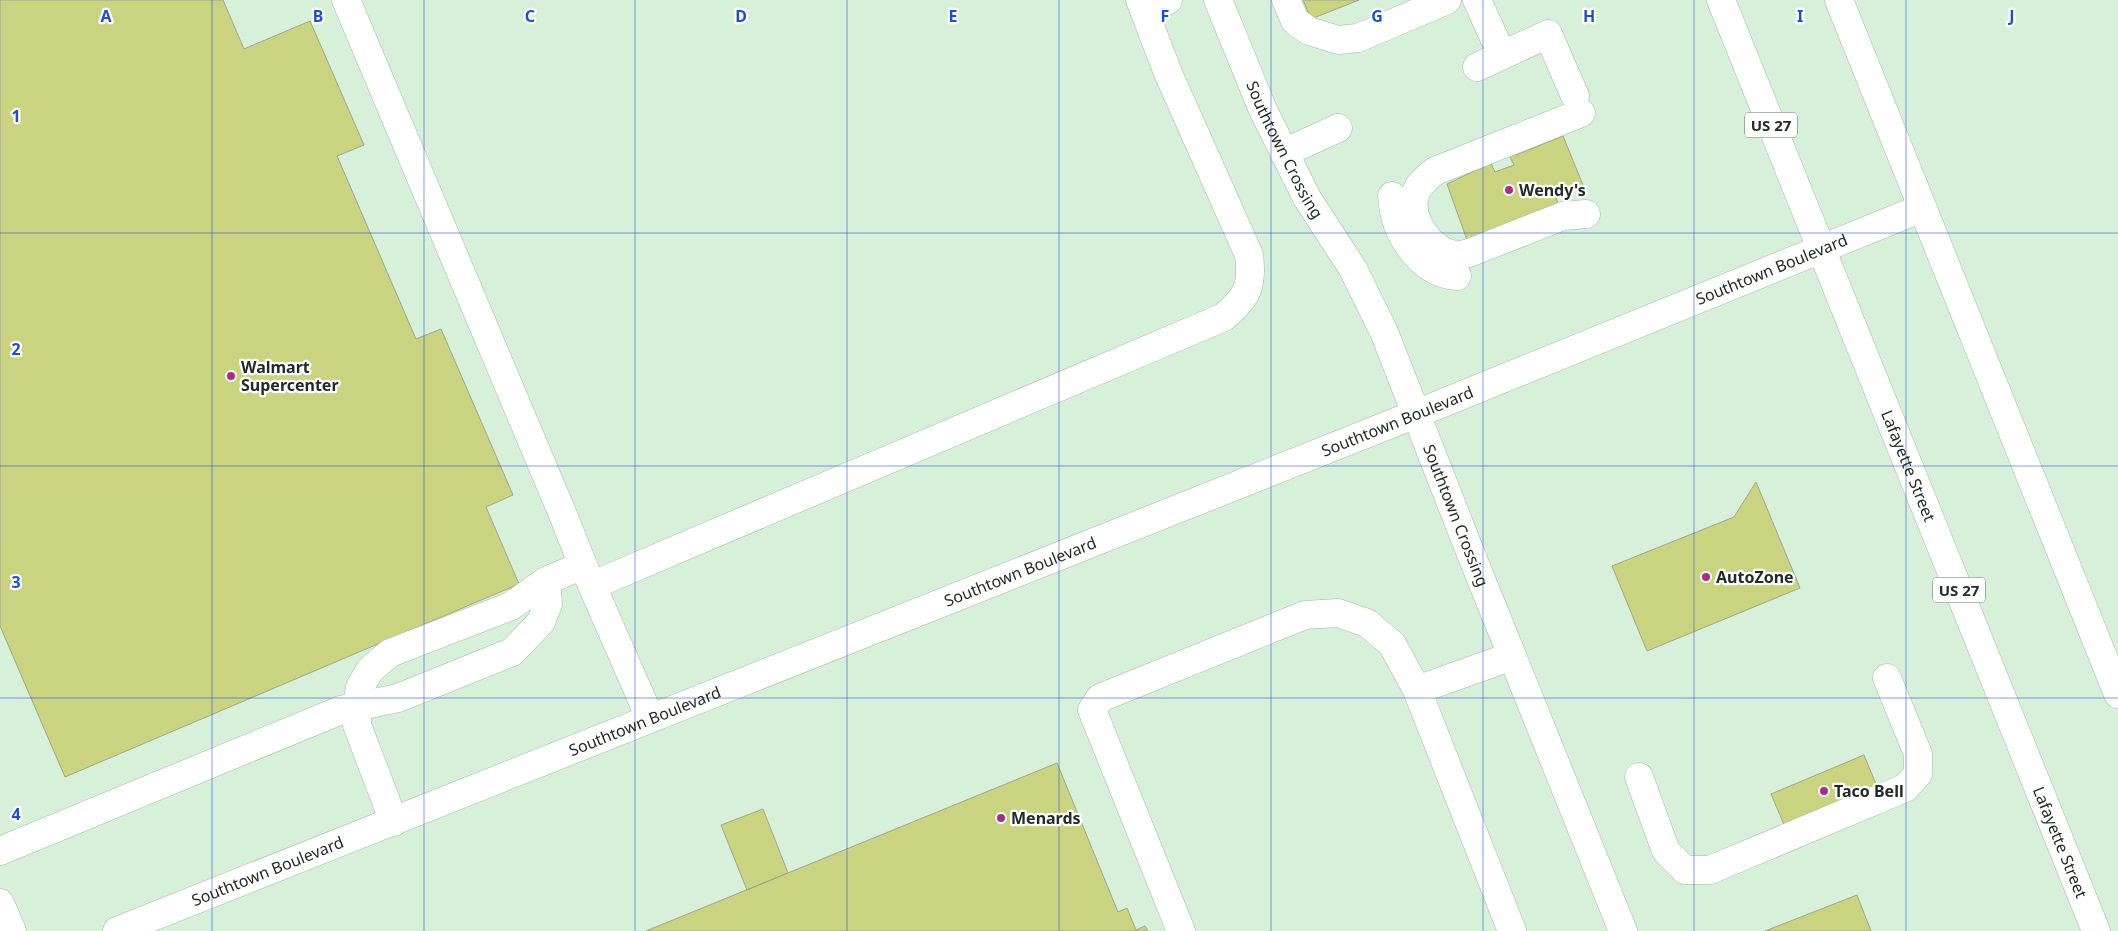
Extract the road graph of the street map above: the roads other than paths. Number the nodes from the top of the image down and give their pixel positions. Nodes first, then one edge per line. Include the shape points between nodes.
1 (346, 0) edge
2 (1218, 0) edge
3 (1286, 0) edge
4 (1447, 0) edge
5 (1477, 0) edge
6 (1721, 0) edge
7 (1839, 0) edge
8 (1151, 3) edge
9 (1502, 55) junction
10 (1476, 67) dead end
11 (1338, 128) dead end
12 (1284, 153) junction
13 (1392, 196) dead end
14 (1922, 208) junction
15 (1586, 214) dead end
16 (1822, 250) junction
17 (1457, 276) dead end
18 (1416, 414) junction
19 (588, 575) junction
20 (546, 581) junction
21 (1512, 656) junction
22 (1887, 678) dead end
23 (1417, 690) junction
24 (2118, 694) edge
25 (357, 706) junction
26 (650, 718) junction
27 (1639, 777) dead end
28 (394, 822) junction
29 (0, 851) edge
30 (0, 903) edge
31 (12, 931) edge
32 (117, 931) edge
33 (1181, 931) edge
34 (1512, 931) edge
35 (1623, 931) edge
36 (2096, 931) edge

1 - 19 main road
2 - 12 main road, Southtown Crossing
3 - 4 main road via 1295,21 1309,31 1338,40 1358,38
5 - 9 main road
6 - 16 main road, Lafayette Street / US 27
7 - 14 main road
8 - 19 main road via 1168,73 1249,256 1252,277 1243,300 1224,317
9 - 10 main road
9 - 15 main road via 1548,34 1578,104 1435,171 1421,184 1413,205 1421,229 1441,250 1455,255 1469,253 1563,216
11 - 12 main road
12 - 18 main road, Southtown Crossing via 1307,198 1353,269 1370,302
13 - 17 main road via 1399,228 1410,246 1434,271
14 - 16 main road, Southtown Boulevard
14 - 24 main road
16 - 18 main road, Southtown Boulevard
16 - 36 main road, Lafayette Street / US 27
18 - 21 main road, Southtown Crossing
18 - 26 main road, Southtown Boulevard
19 - 20 main road
19 - 26 main road
20 - 25 main road via 511,606 390,653 370,670 360,687
20 - 25 main road via 548,604 541,622 512,652 398,698
21 - 23 main road
21 - 35 main road, Southtown Crossing
22 - 27 main road via 1918,754 1918,774 1905,788 1710,870 1685,870 1666,851
23 - 33 main road via 1392,644 1367,623 1338,613 1306,615 1100,698 1092,710
23 - 34 main road
25 - 28 main road via 357,725
25 - 29 main road
26 - 28 main road, Southtown Boulevard
28 - 32 main road, Southtown Boulevard
30 - 31 main road

